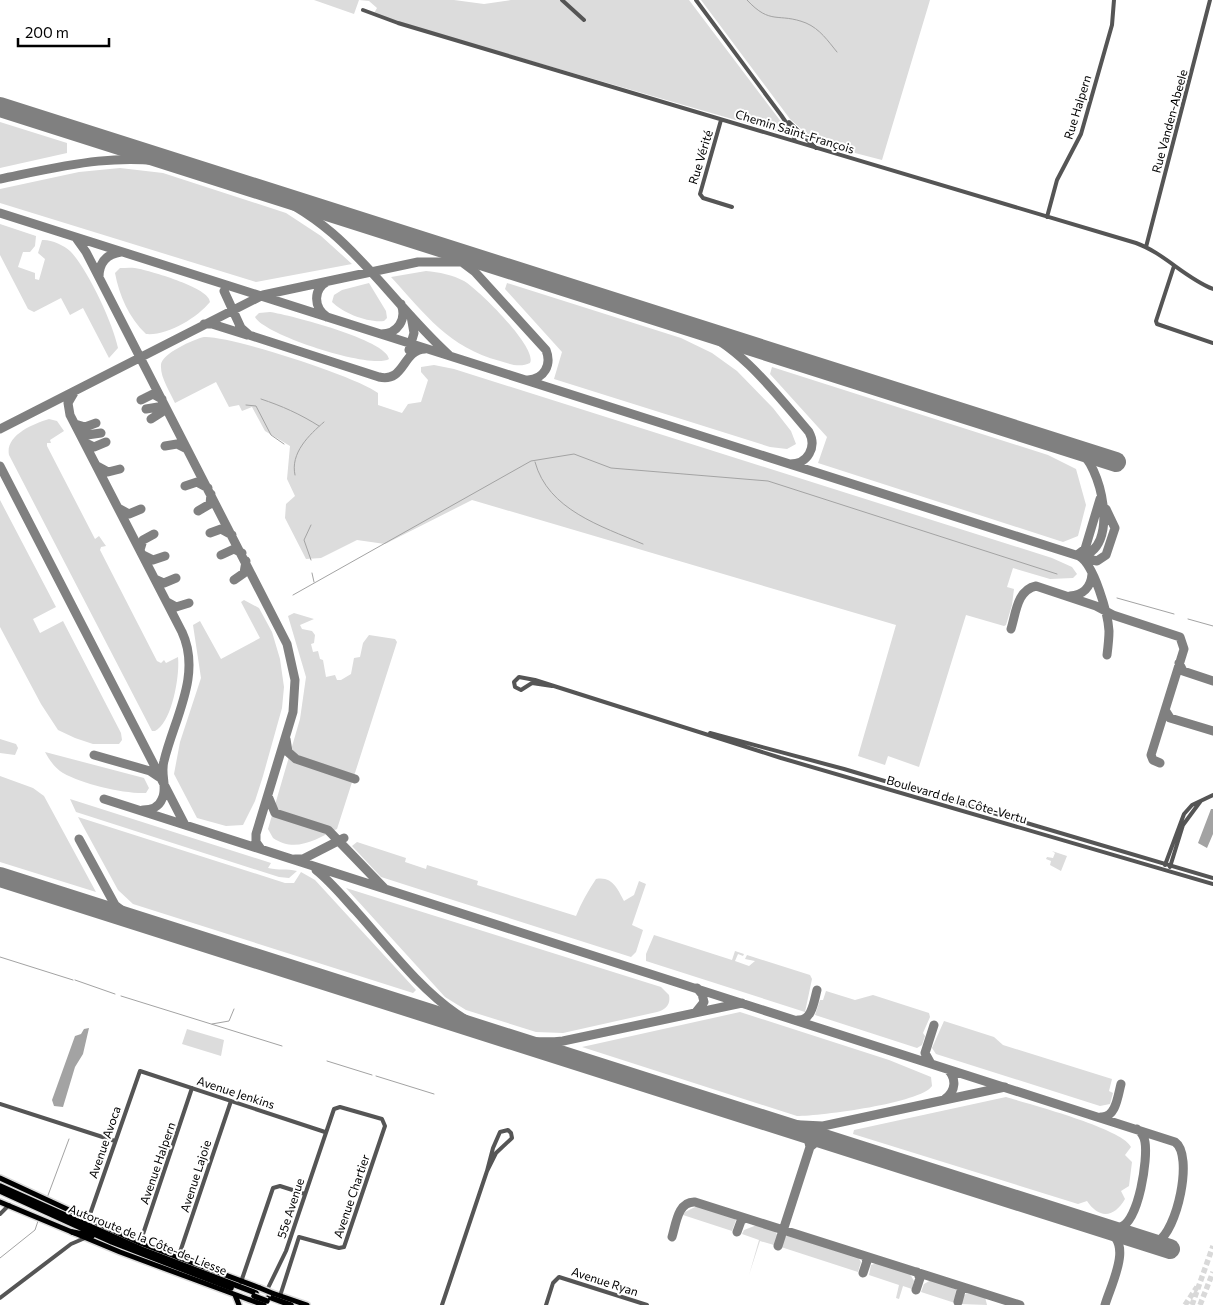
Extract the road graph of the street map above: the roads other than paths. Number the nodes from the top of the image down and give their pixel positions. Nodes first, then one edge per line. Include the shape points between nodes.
1 (562, 0) edge
2 (696, 0) edge
3 (1114, 0) edge
4 (1210, 0) edge
5 (364, 10) dead end
6 (584, 20) dead end
7 (781, 115) junction
8 (721, 120) junction
9 (795, 141) junction
10 (816, 148) junction
11 (732, 207) dead end
12 (1047, 217) junction
13 (1146, 247) junction
14 (1174, 266) junction
15 (1213, 290) edge
16 (1213, 343) edge
17 (552, 686) junction
18 (696, 730) junction
19 (1213, 795) edge
20 (1168, 865) junction
21 (1164, 870) junction
22 (1169, 872) junction
23 (1213, 878) edge
24 (1213, 884) edge
25 (140, 1071) joint
26 (192, 1088) junction
27 (231, 1100) junction
28 (0, 1104) edge
29 (326, 1132) junction
30 (115, 1141) junction
31 (487, 1171) junction
32 (0, 1178) edge
33 (1, 1187) edge
34 (305, 1194) junction
35 (0, 1202) edge
36 (8, 1205) junction
37 (0, 1214) edge
38 (88, 1220) junction
39 (72, 1232) junction
40 (85, 1238) junction
41 (112, 1242) junction
42 (140, 1243) junction
43 (71, 1244) junction
44 (178, 1258) junction
45 (241, 1282) junction
46 (255, 1294) junction
47 (235, 1295) junction
48 (280, 1296) junction
49 (0, 1298) edge
50 (267, 1298) edge
51 (631, 1300) junction
52 (239, 1305) edge
53 (279, 1305) edge
54 (291, 1305) edge
55 (308, 1305) edge
56 (442, 1305) edge
57 (546, 1305) edge
58 (629, 1305) edge
59 (647, 1305) edge

1 - 6 street
2 - 7 street
3 - 12 street, Rue Halpern via 1112,25 1081,134 1058,180
4 - 13 street, Rue Vanden-Abeele
5 - 8 street, Chemin Saint-François
7 - 9 street
7 - 10 street
8 - 9 street, Chemin Saint-François
8 - 11 street, Rue Vérité via 700,194 703,198
9 - 10 street, Chemin Saint-François
10 - 12 street, Chemin Saint-François
12 - 13 street, Chemin Saint-François
13 - 14 street, Chemin Saint-François
14 - 15 street, Chemin Saint-François
14 - 16 street via 1157,324
17 - 17 street, Boulevard de la Côte-Vertu via 521,678 514,684 521,690 531,684
17 - 18 street, Boulevard de la Côte-Vertu
18 - 20 street, Boulevard de la Côte-Vertu via 771,748
18 - 21 street, Boulevard de la Côte-Vertu
19 - 20 street via 1192,805 1182,818
20 - 21 street
20 - 22 street
20 - 23 street, Boulevard de la Côte-Vertu
21 - 22 street, Boulevard de la Côte-Vertu
22 - 24 street, Boulevard de la Côte-Vertu
25 - 26 street, Avenue Jenkins
25 - 30 street, Avenue Avoca
26 - 27 street, Avenue Jenkins
26 - 42 street, Avenue Halpern
27 - 29 street, Avenue Jenkins
27 - 44 street, Avenue Lajoie
28 - 30 street
29 - 34 street, 55e Avenue
29 - 48 street, Avenue Chartier via 337,1106 382,1119 385,1124 344,1247 299,1237
30 - 38 street, Avenue Avoca
31 - 31 street via 496,1153 511,1140 512,1133 508,1130 500,1132
31 - 56 street
32 - 38 main road
33 - 41 highway, Autoroute de la Côte-de-Liesse
33 - 46 highway, Autoroute de la Côte-de-Liesse via 141,1249
34 - 45 street via 280,1186 273,1188
34 - 50 street, 55e Avenue
35 - 36 main road
36 - 37 street
36 - 39 main road
38 - 42 main road
39 - 40 main road
39 - 41 highway
39 - 43 street
40 - 43 street
40 - 47 main road
41 - 46 highway, Autoroute de la Côte-de-Liesse
42 - 44 main road
43 - 49 street
44 - 45 main road
45 - 46 main road
46 - 47 main road
46 - 50 highway, Autoroute de la Côte-de-Liesse, bridge
46 - 50 main road, bridge
47 - 52 main road
48 - 50 main road
48 - 55 main road
50 - 53 highway, Autoroute de la Côte-de-Liesse
50 - 54 highway, Autoroute de la Côte-de-Liesse
51 - 57 street, Avenue Ryan via 558,1278 553,1283
51 - 58 street
51 - 59 street, Avenue Ryan

